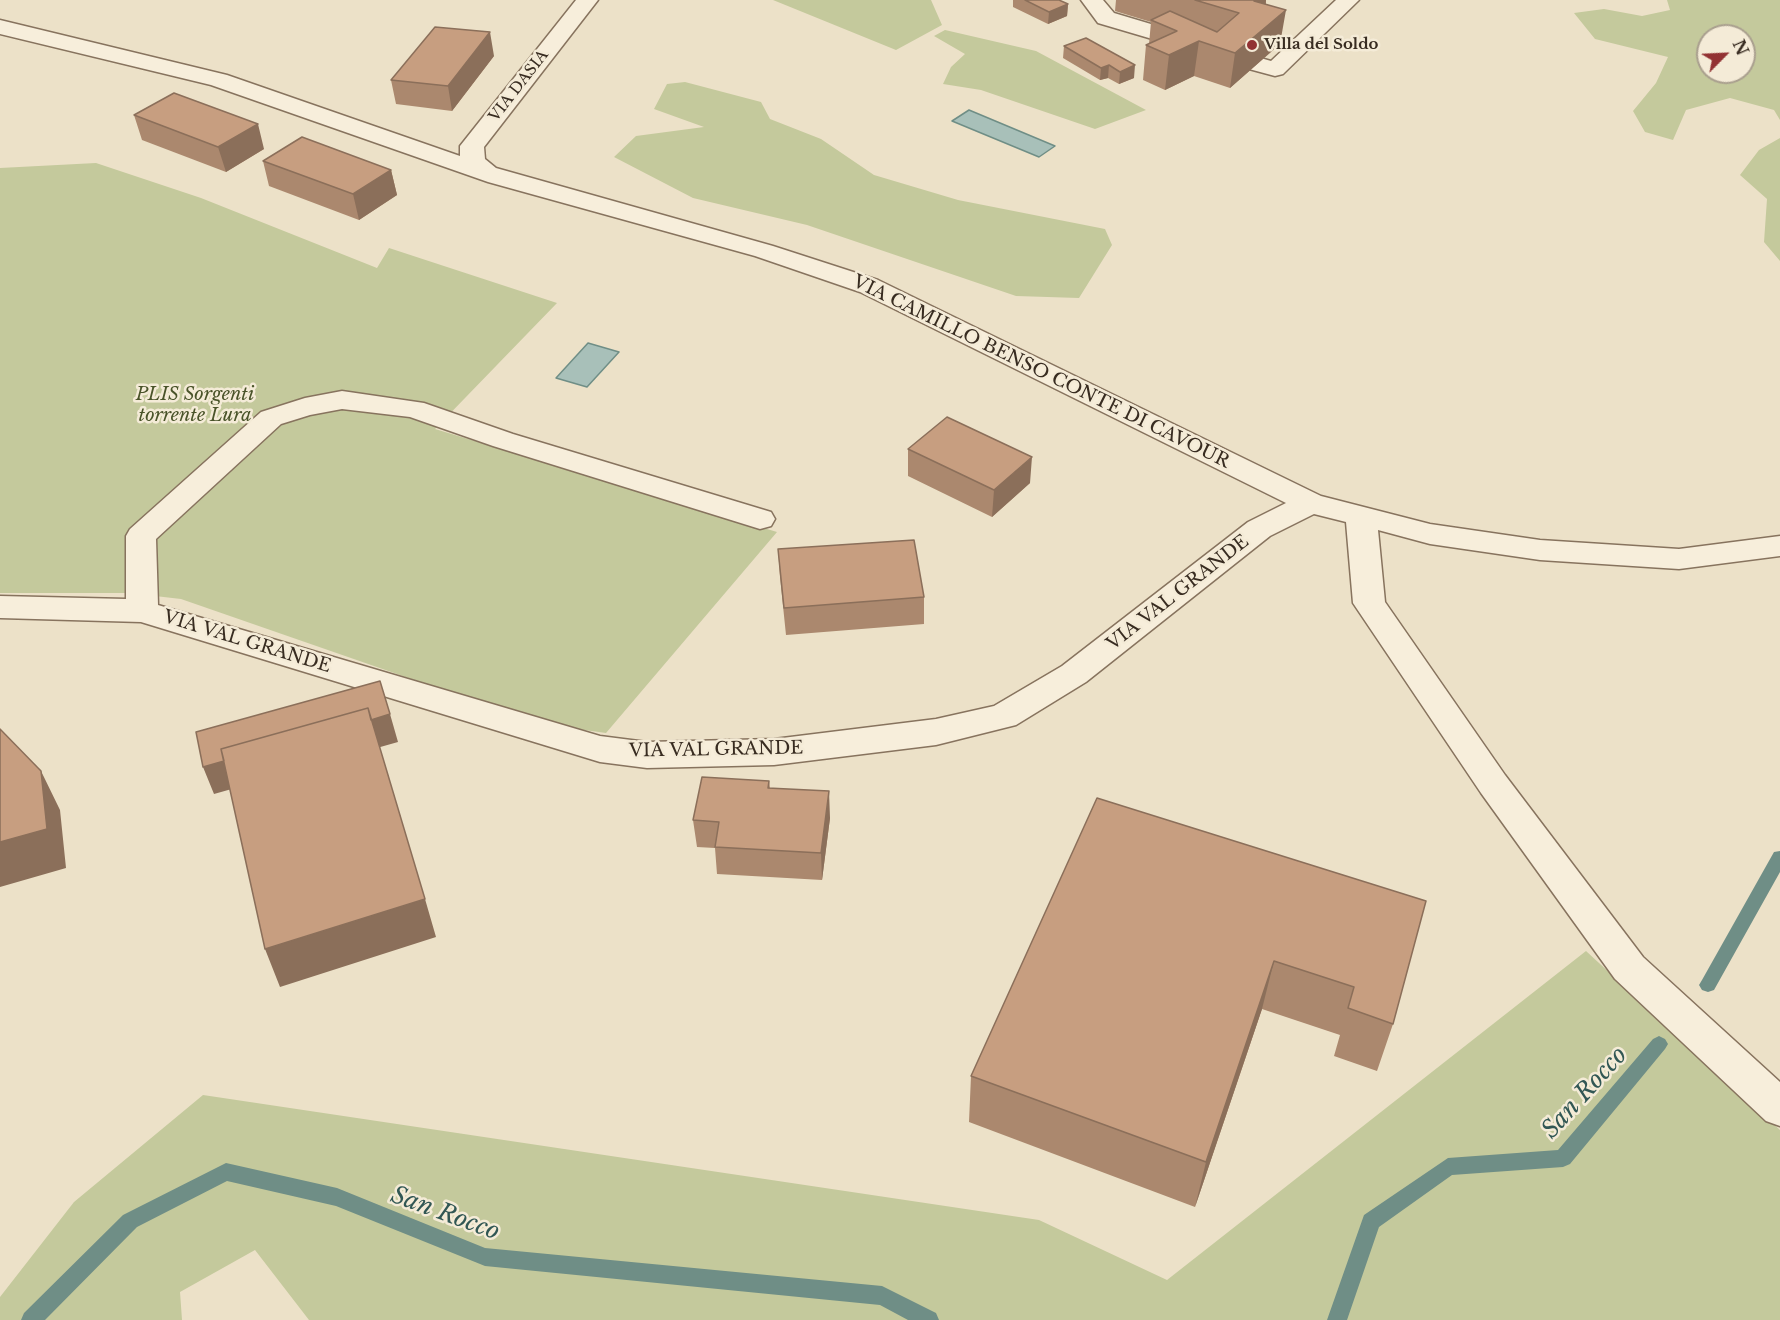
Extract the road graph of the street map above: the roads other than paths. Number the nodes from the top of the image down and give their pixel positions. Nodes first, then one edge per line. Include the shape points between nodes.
1 (587, 0) edge
2 (1092, 0) edge
3 (1348, 0) edge
4 (0, 27) edge
5 (1215, 51) edge
6 (1257, 64) edge
7 (486, 171) junction
8 (1311, 503) junction
9 (1361, 516) junction
10 (760, 519) dead end
11 (1780, 546) edge
12 (0, 607) edge
13 (142, 611) junction
14 (1780, 1108) edge

1 - 7 street, VIA DASIA via 472,146 470,156
2 - 5 street via 1106,18
3 - 6 street via 1275,69
4 - 7 street, VIA CAMILLO BENSO CONTE DI CAVOUR via 219,80
7 - 8 street, VIA CAMILLO BENSO CONTE DI CAVOUR via 764,251 869,286
8 - 9 street, VIA CAMILLO BENSO CONTE DI CAVOUR
8 - 13 street, VIA VAL GRANDE via 1259,529 1074,674 1004,716 936,732 774,752 647,755 600,749
9 - 11 street, VIA CAMILLO BENSO CONTE DI CAVOUR via 1430,534 1540,550 1678,559
9 - 14 street via 1369,603 1492,784 1629,968
10 - 13 street via 414,409 342,400 271,418 141,536
12 - 13 street, VIA VAL GRANDE

